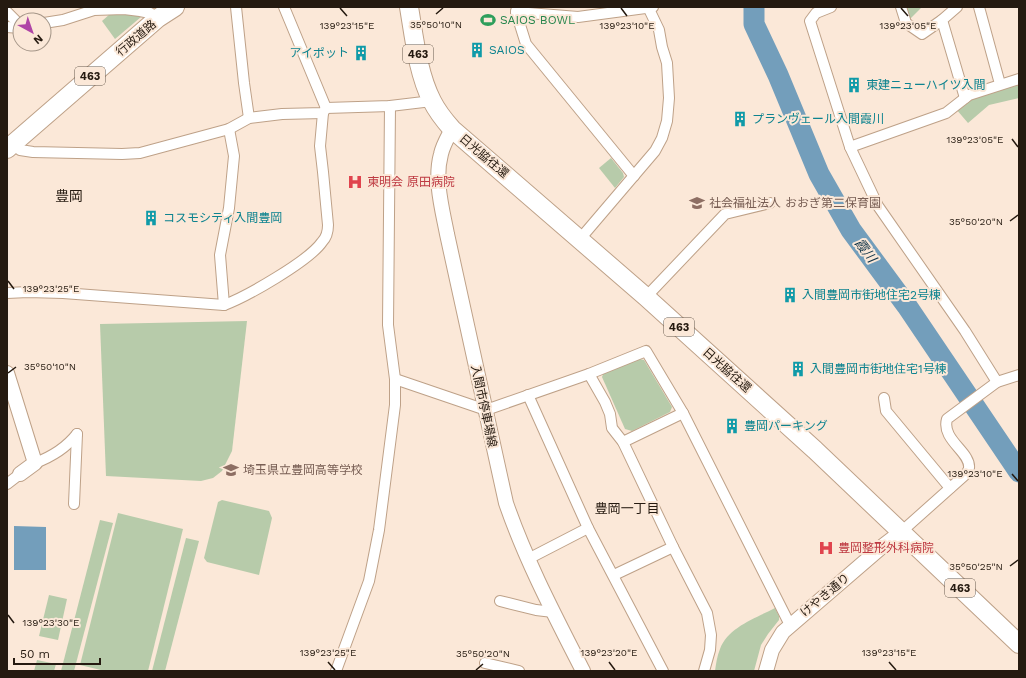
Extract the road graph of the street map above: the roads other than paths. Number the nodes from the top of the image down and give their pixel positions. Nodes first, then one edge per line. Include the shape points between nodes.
1 (175, 7) edge
2 (236, 7) edge
3 (284, 7) edge
4 (409, 7) edge
5 (648, 7) edge
6 (653, 7) edge
7 (831, 7) edge
8 (901, 7) edge
9 (979, 7) edge
10 (954, 8) edge
11 (88, 9) edge
12 (517, 10) edge
13 (158, 18) junction
14 (942, 20) junction
15 (52, 22) edge
16 (1019, 79) edge
17 (1000, 84) junction
18 (965, 98) junction
19 (432, 100) junction
20 (390, 106) junction
21 (325, 111) junction
22 (249, 118) junction
23 (229, 129) junction
24 (452, 129) junction
25 (10, 146) edge
26 (850, 147) junction
27 (634, 176) junction
28 (770, 203) dead end
29 (580, 239) junction
30 (7, 293) edge
31 (646, 297) junction
32 (224, 305) junction
33 (7, 373) edge
34 (589, 374) junction
35 (1019, 375) edge
36 (395, 379) junction
37 (994, 384) junction
38 (528, 396) junction
39 (884, 398) dead end
40 (486, 410) junction
41 (683, 413) junction
42 (623, 442) junction
43 (35, 463) junction
44 (20, 474) joint
45 (7, 484) edge
46 (950, 488) junction
47 (74, 504) dead end
48 (588, 528) junction
49 (901, 532) junction
50 (673, 547) junction
51 (528, 559) junction
52 (614, 575) junction
53 (500, 601) dead end
54 (553, 612) junction
55 (790, 625) junction
56 (1019, 644) edge
57 (484, 663) dead end
58 (336, 671) edge
59 (519, 671) edge
60 (583, 671) edge
61 (663, 671) edge
62 (704, 671) edge
63 (766, 671) edge

1 - 13 highway, 行政道路 / 463
2 - 22 street
3 - 21 street
4 - 19 highway, 日光脇往還 / 463 via 421,68
5 - 6 street
5 - 12 street via 578,16
5 - 27 street via 659,30 667,63 669,98 662,138 655,151
7 - 26 street via 816,13 810,21
8 - 14 street via 906,23 922,34
9 - 17 street
10 - 14 street
11 - 13 street via 140,11
11 - 15 street via 63,20
12 - 27 street via 526,44
13 - 25 highway, 行政道路 / 463
14 - 18 street
16 - 17 street
17 - 18 street
18 - 26 street via 946,112
19 - 20 street
19 - 24 highway, 日光脇往還 / 463
20 - 21 street
20 - 36 street via 388,326
21 - 22 street
21 - 32 street via 320,146 327,234 316,249 300,262
22 - 23 street
23 - 25 street via 140,153 33,152
23 - 32 street via 234,156 229,208 220,255
24 - 29 highway, 日光脇往還 / 463
24 - 40 main road, 入間市停車場線 via 440,156 439,190
26 - 37 street via 878,206 965,331
27 - 29 street
28 - 31 street via 725,214
29 - 31 highway, 日光脇往還 / 463
30 - 32 street via 63,293
31 - 49 highway, 日光脇往還 / 463 via 815,450
33 - 43 main road
34 - 38 street
34 - 41 street via 646,351
34 - 42 street via 605,402 612,428
35 - 37 street
36 - 40 street
36 - 58 street via 395,405 380,522 369,581
37 - 46 street via 947,418 946,430 969,467 966,474
38 - 40 street
38 - 48 street
39 - 46 street via 886,411
40 - 51 main road, 入間市停車場線 via 506,503
41 - 42 street
41 - 55 street
42 - 50 street
43 - 44 main road
43 - 47 street via 60,450 77,434
44 - 45 street
46 - 49 street
48 - 51 street
48 - 52 street
49 - 55 main road, けやき通り
49 - 56 highway, 日光脇往還 / 463
50 - 52 street
50 - 62 street via 707,613 711,635
51 - 54 main road, 入間市停車場線
52 - 61 street
53 - 54 street
54 - 60 main road, 入間市停車場線
55 - 63 main road, けやき通り via 777,640
57 - 59 street

